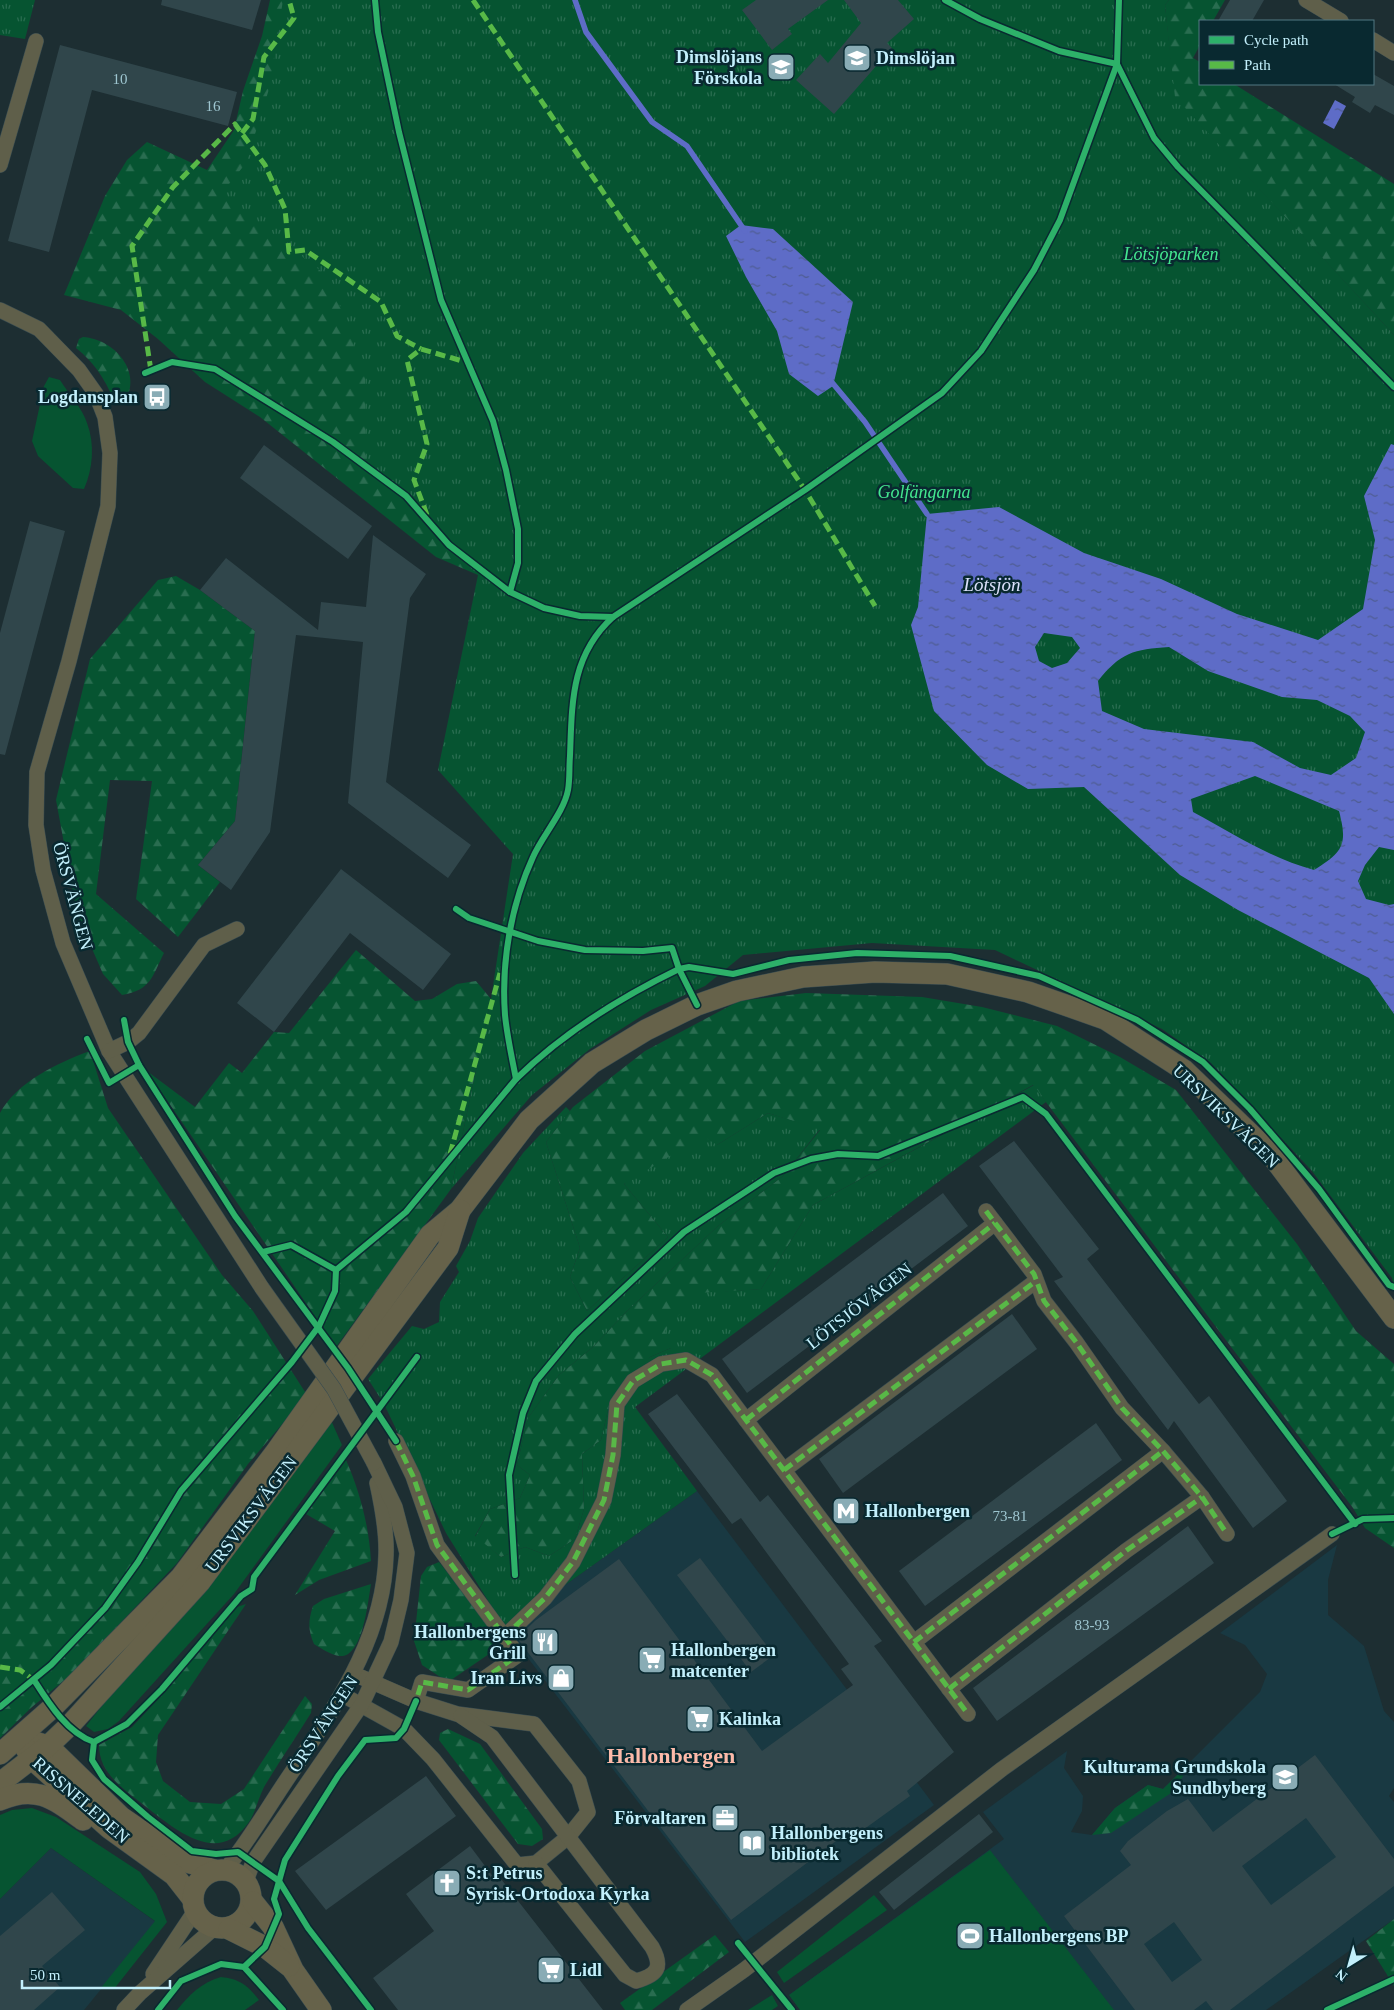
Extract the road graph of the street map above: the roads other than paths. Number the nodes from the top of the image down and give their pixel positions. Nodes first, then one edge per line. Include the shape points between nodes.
1 (1306, 0) edge
2 (1339, 20) edge
3 (36, 40) dead end
4 (1374, 41) edge
5 (1394, 53) edge
6 (0, 164) edge
7 (0, 310) edge
8 (237, 929) dead end
9 (109, 1051) junction
10 (460, 1210) junction
11 (986, 1211) dead end
12 (995, 1223) junction
13 (1036, 1281) junction
14 (1394, 1318) edge
15 (746, 1420) junction
16 (396, 1441) dead end
17 (1163, 1451) junction
18 (374, 1463) junction
19 (784, 1470) junction
20 (1202, 1497) junction
21 (1228, 1534) dead end
22 (1332, 1534) dead end
23 (504, 1637) junction
24 (914, 1642) junction
25 (354, 1674) junction
26 (373, 1684) junction
27 (950, 1689) junction
28 (343, 1694) junction
29 (416, 1701) junction
30 (362, 1704) junction
31 (457, 1714) junction
32 (968, 1714) dead end
33 (20, 1738) junction
34 (40, 1753) junction
35 (0, 1754) edge
36 (0, 1783) edge
37 (0, 1800) edge
38 (109, 1828) junction
39 (568, 1837) junction
40 (536, 1863) junction
41 (220, 1870) junction
42 (246, 1882) junction
43 (253, 1902) junction
44 (194, 1904) junction
45 (221, 1928) junction
46 (293, 1970) junction
47 (140, 1993) junction
48 (124, 2010) edge
49 (321, 2010) edge
50 (686, 2010) edge

1 - 2 street
3 - 6 street
4 - 5 street
7 - 9 street, ÖRSVÄNGEN via 39,329 79,370 96,394 108,435 108,506 37,772 36,825 43,870 63,943
8 - 9 street via 204,945 138,1033
9 - 18 street, ÖRSVÄNGEN, bridge via 262,1288 334,1389
10 - 14 street, URSVIKSVÄGEN via 529,1120 592,1063 646,1030 697,1005 803,977 875,972 947,974 1028,992 1105,1019 1184,1070 1269,1152
10 - 33 street, URSVIKSVÄGEN via 430,1235 275,1453 181,1576
10 - 34 street, URSVIKSVÄGEN via 448,1248 200,1582 70,1725
11 - 12 street
12 - 13 street
12 - 15 street, LÖTSJÖVÄGEN
13 - 17 street via 1044,1301 1122,1408
13 - 19 street
15 - 19 street
15 - 23 street via 712,1375 686,1360 661,1364 633,1381 617,1404 613,1455 604,1500 573,1562 545,1598
16 - 23 street via 413,1476 437,1545
17 - 20 street
17 - 24 street
18 - 25 street, ÖRSVÄNGEN via 386,1555 370,1638
18 - 26 street, ÖRSVÄNGEN via 395,1506 407,1553 391,1642
19 - 24 street
20 - 21 street
20 - 27 street via 1128,1550
22 - 50 street via 1002,1769 744,1970
23 - 29 street via 518,1655 468,1690 422,1682
24 - 27 street
25 - 26 street
25 - 28 street, ÖRSVÄNGEN
26 - 29 street
26 - 30 street, ÖRSVÄNGEN
27 - 32 street
28 - 30 street
28 - 41 street, ÖRSVÄNGEN
29 - 31 street
30 - 40 street via 404,1729 517,1865
30 - 42 street, ÖRSVÄNGEN via 253,1862
31 - 39 street via 492,1737
31 - 39 street via 534,1724 579,1781 588,1812
33 - 34 street, RISSNELEDEN
33 - 35 street, URSVIKSVÄGEN
34 - 36 street, URSVIKSVÄGEN
34 - 38 street, RISSNELEDEN
34 - 41 street, RISSNELEDEN via 121,1817 186,1862
37 - 38 street via 14,1794 36,1792 87,1823
38 - 44 street, RISSNELEDEN via 174,1875
39 - 40 street
39 - 40 street via 652,1947 659,1960 657,1970 648,1978 636,1981 625,1975
41 - 42 street via 234,1872
41 - 44 street via 200,1879
42 - 43 street
43 - 45 street via 242,1922
43 - 46 street via 273,1927
44 - 45 street via 202,1922
44 - 47 street
45 - 46 street via 265,1947
45 - 47 street
46 - 49 street
47 - 48 street

